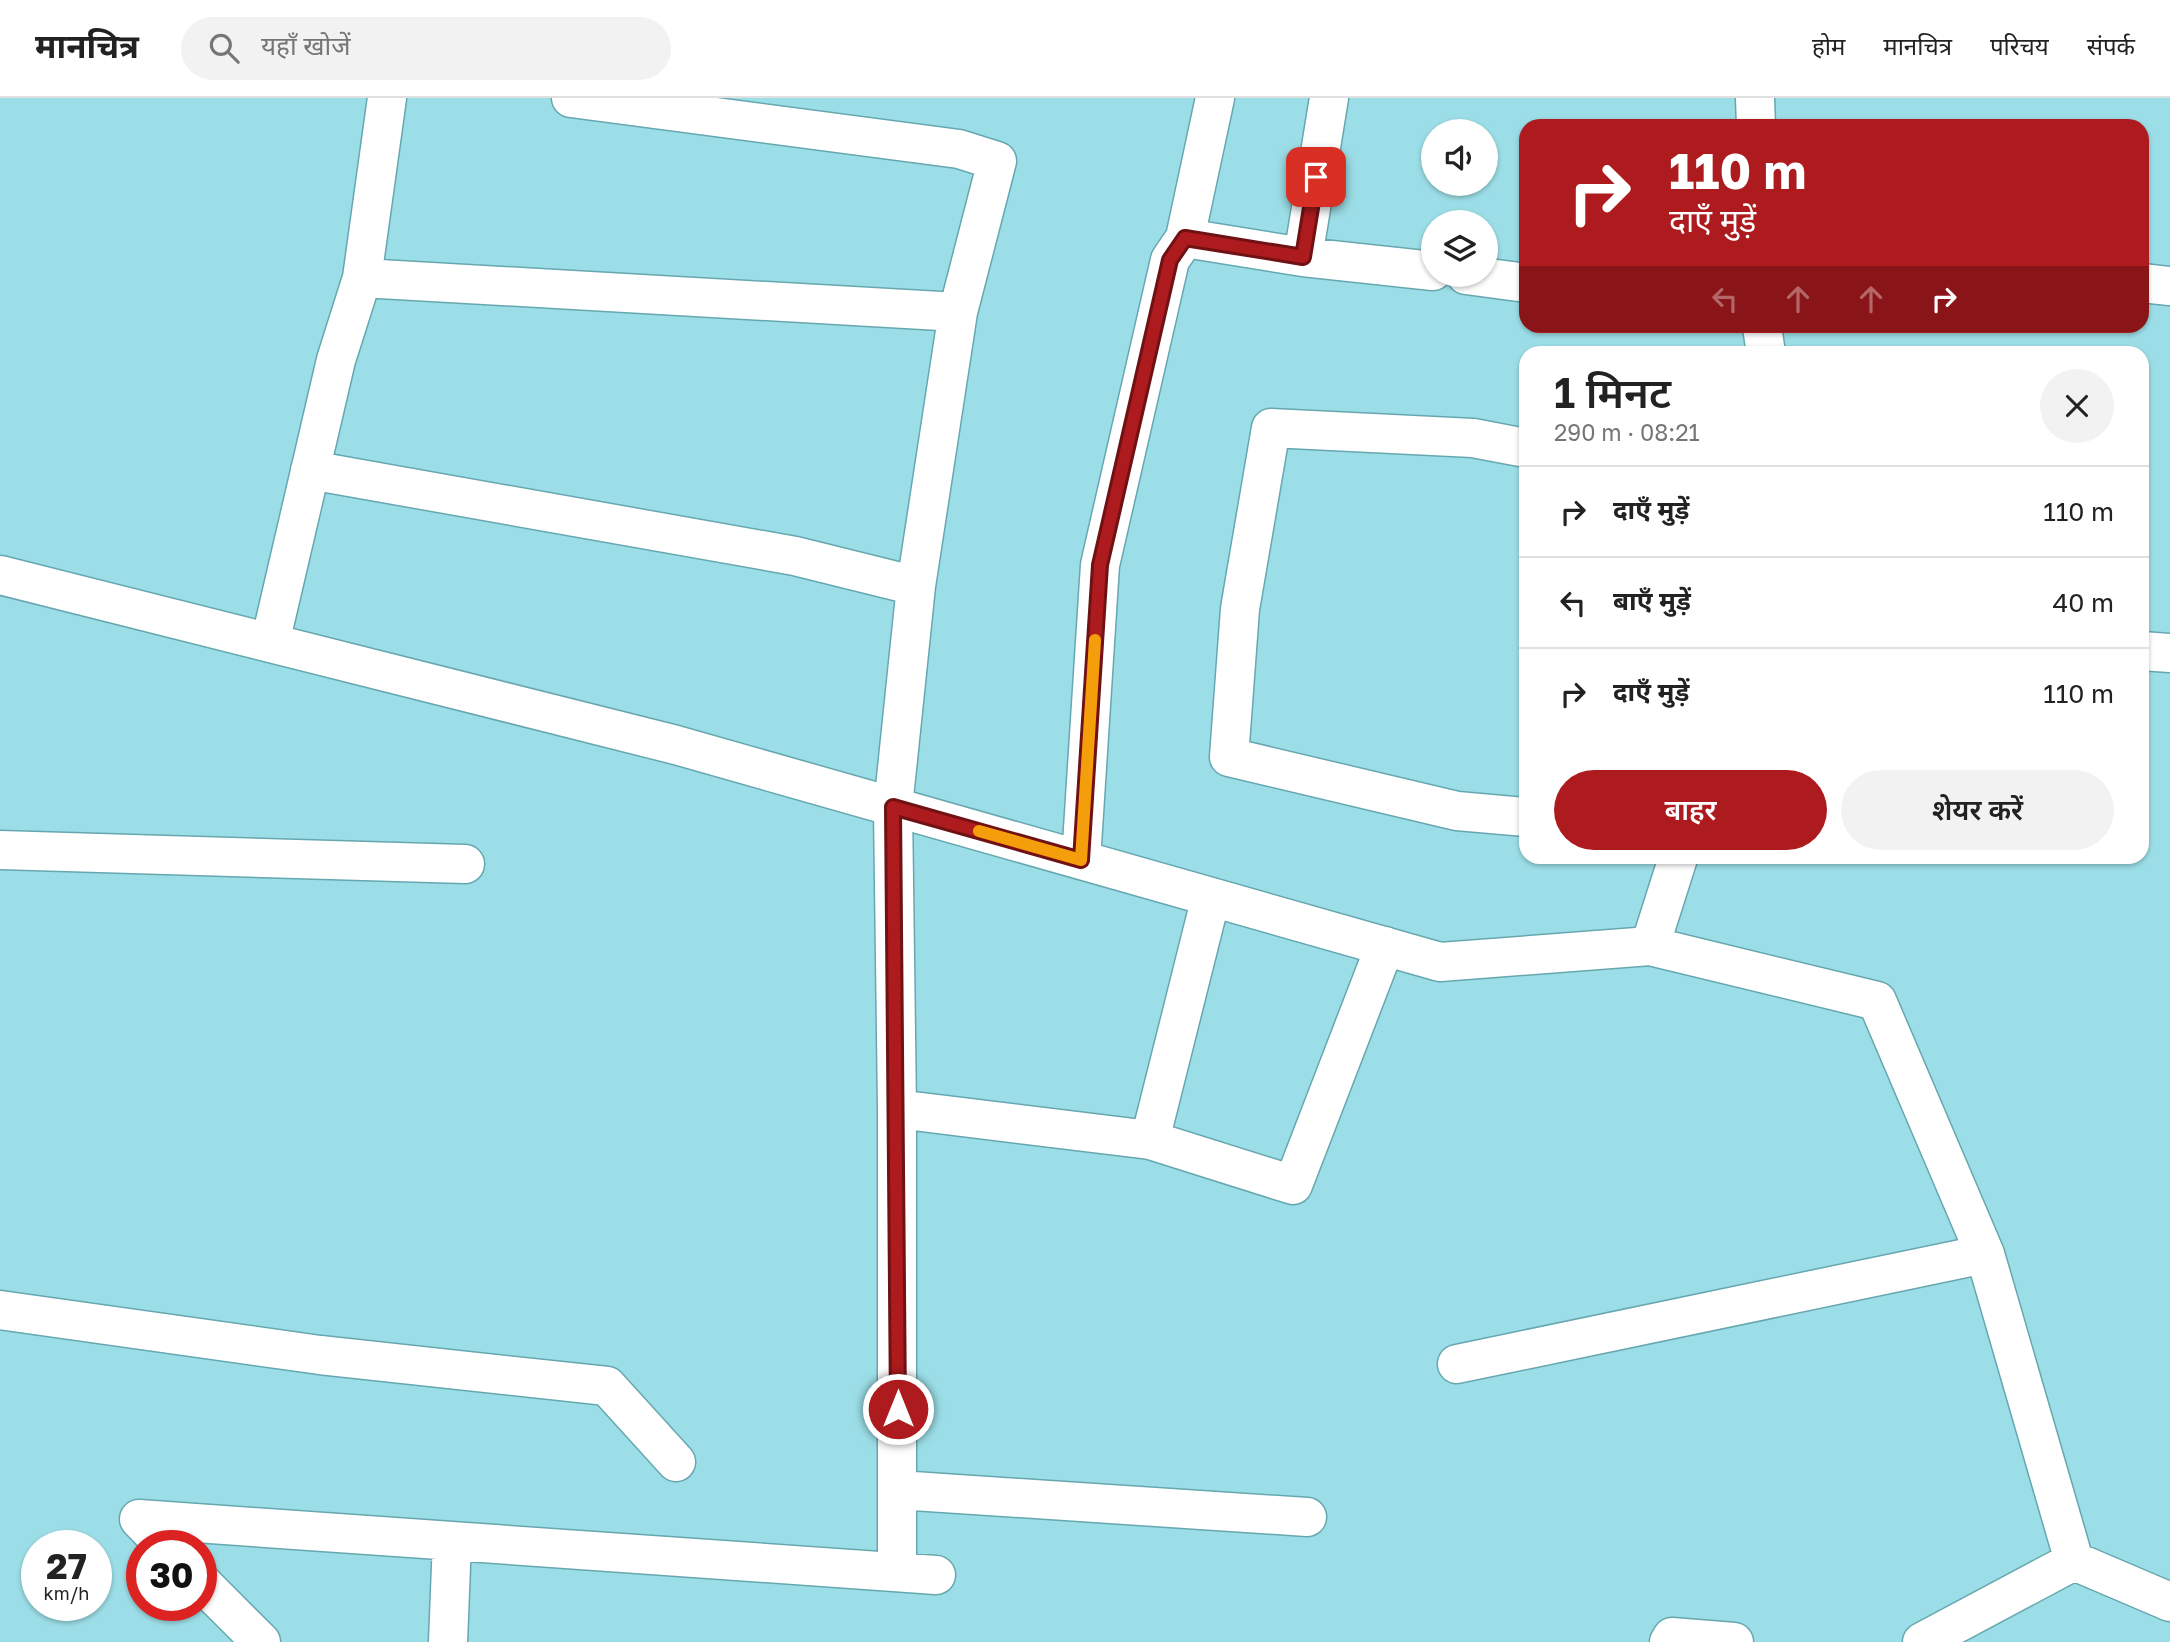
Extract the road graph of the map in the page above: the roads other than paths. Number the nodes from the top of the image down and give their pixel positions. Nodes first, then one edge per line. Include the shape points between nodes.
1 (387, 98) edge
2 (571, 98) edge
3 (1215, 98) edge
4 (1329, 98) edge
5 (1755, 98) edge
6 (1756, 119) edge
7 (1185, 238) junction
8 (1303, 257) junction
9 (1421, 270) edge
10 (362, 278) junction
11 (1498, 279) edge
12 (1519, 282) edge
13 (2149, 284) edge
14 (2170, 286) edge
15 (958, 312) junction
16 (1519, 447) edge
17 (310, 470) junction
18 (0, 575) edge
19 (916, 586) junction
20 (270, 643) junction
21 (2149, 652) edge
22 (2170, 653) edge
23 (893, 807) junction
24 (1519, 816) edge
25 (0, 850) edge
26 (1081, 860) junction
27 (466, 864) dead end
28 (1676, 864) edge
29 (1211, 897) junction
30 (1385, 946) junction
31 (1650, 946) junction
32 (897, 1109) junction
33 (1150, 1140) junction
34 (1984, 1254) junction
35 (0, 1310) edge
36 (1457, 1364) dead end
37 (676, 1462) dead end
38 (898, 1490) junction
39 (1307, 1517) dead end
40 (150, 1530) edge
41 (452, 1541) junction
42 (2074, 1561) junction
43 (897, 1572) junction
44 (936, 1575) dead end
45 (217, 1598) edge
46 (2170, 1602) edge
47 (261, 1642) edge
48 (448, 1642) edge
49 (1669, 1642) edge
50 (1734, 1642) edge
51 (1922, 1642) edge

1 - 10 street
2 - 15 street via 959,149 997,161
3 - 7 street
4 - 8 street
5 - 6 street
7 - 8 street
7 - 26 street via 1170,260 1100,565
8 - 9 street
10 - 15 street
10 - 17 street via 336,360
11 - 12 street
13 - 14 street
15 - 19 street
16 - 24 street via 1473,438 1271,428 1240,609 1229,757 1457,811
17 - 19 street via 795,555
17 - 20 street
18 - 20 street
19 - 23 street
20 - 23 street via 676,745
21 - 22 street
23 - 26 street
23 - 32 street
25 - 27 street
26 - 29 street
28 - 31 street
29 - 30 street
29 - 33 street
30 - 31 street via 1440,962
30 - 33 street via 1293,1185
31 - 34 street via 1877,1000
32 - 33 street
32 - 38 street
34 - 36 street
34 - 42 street
35 - 37 street via 320,1355 607,1386
38 - 39 street
38 - 43 street
40 - 41 street via 139,1519
41 - 43 street
41 - 48 street
42 - 46 street
42 - 51 street
43 - 44 street
45 - 47 street
49 - 50 street via 1672,1637

